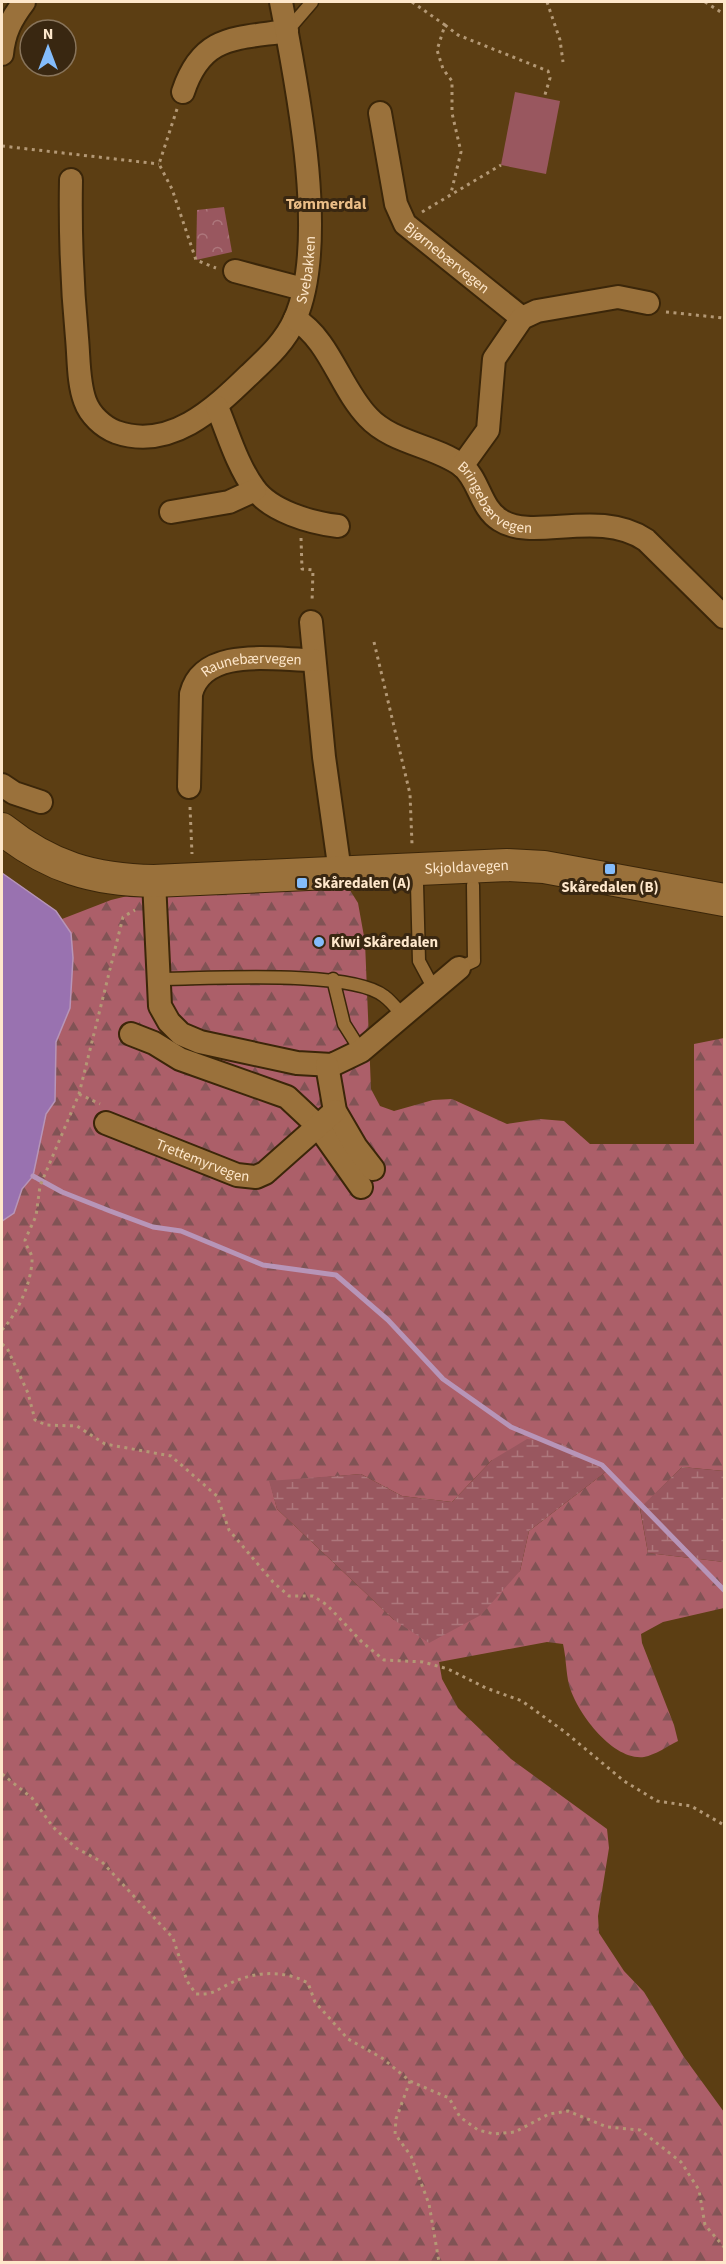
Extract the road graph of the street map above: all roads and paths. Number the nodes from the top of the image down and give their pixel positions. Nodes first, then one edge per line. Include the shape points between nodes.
1 (24, 2) edge
2 (281, 2) edge
3 (312, 2) edge
4 (412, 2) edge
5 (547, 2) edge
6 (705, 2) edge
7 (724, 14) edge
8 (445, 25) junction
9 (287, 32) junction
10 (2, 54) edge
11 (563, 62) dead end
12 (183, 92) joint
13 (544, 98) dead end
14 (380, 113) dead end
15 (2, 146) edge
16 (159, 164) junction
17 (501, 165) dead end
18 (71, 180) dead end
19 (451, 193) junction
20 (405, 224) junction
21 (236, 271) joint
22 (303, 289) junction
23 (648, 303) joint
24 (522, 318) junction
25 (724, 318) edge
26 (295, 319) junction
27 (217, 407) junction
28 (462, 466) junction
29 (255, 490) junction
30 (171, 512) dead end
31 (338, 526) dead end
32 (301, 537) dead end
33 (724, 617) edge
34 (311, 622) joint
35 (374, 642) dead end
36 (313, 660) junction
37 (2, 785) edge
38 (189, 787) joint
39 (41, 802) dead end
40 (2, 829) edge
41 (412, 852) dead end
42 (193, 862) dead end
43 (340, 872) junction
44 (417, 884) dead end
45 (473, 885) dead end
46 (154, 894) junction
47 (724, 900) edge
48 (459, 968) joint
49 (333, 979) junction
50 (157, 980) junction
51 (434, 989) junction
52 (403, 1016) junction
53 (131, 1034) dead end
54 (361, 1051) junction
55 (327, 1065) junction
56 (327, 1119) junction
57 (106, 1123) dead end
58 (367, 1178) dead end
59 (2, 1330) edge
60 (2, 1344) edge
61 (2, 1774) edge
62 (724, 1825) edge
63 (410, 2081) junction
64 (724, 2247) edge
65 (439, 2262) edge

1 - 10 street via 10,21
2 - 9 street, Svebakken
3 - 9 lane
4 - 8 path
5 - 11 path
6 - 7 path
8 - 13 path via 458,35 548,71
8 - 19 path via 437,50 452,81 452,113 462,153
9 - 12 street via 220,43 207,50 190,71
9 - 22 street, Svebakken via 310,206 311,242
12 - 16 path
14 - 20 street, Bjørnebærvegen via 396,204
15 - 16 path
16 - 21 path via 172,189 196,260 209,267
17 - 19 path
18 - 27 street, Svebakken via 70,256 80,378 95,418 108,429 148,437 199,420
19 - 20 path
20 - 24 street, Bjørnebærvegen
21 - 22 street
22 - 26 street, Svebakken
23 - 24 street via 618,297 537,310
23 - 25 path via 671,314
24 - 28 street via 495,359 488,430
26 - 27 street, Svebakken via 276,350
26 - 28 street, Bringebærvegen via 309,327 369,419
27 - 29 street
28 - 33 street, Bringebærvegen via 487,507 504,523 520,527 609,526 635,533
29 - 30 street via 228,502
29 - 31 street via 284,510
32 - 34 path via 302,569 313,570
34 - 36 street, Raunebærvegen
35 - 41 path via 410,794
36 - 38 street, Raunebærvegen via 232,660 202,671 191,694
36 - 43 street, Raunebærvegen
37 - 39 street
38 - 42 path
40 - 46 main road, Skjoldavegen via 33,851 78,872
43 - 46 main road, Skjoldavegen
43 - 47 main road, Skjoldavegen via 472,865 544,867
44 - 51 lane via 419,961
45 - 48 lane via 474,961
46 - 50 street
46 - 59 path via 123,917 79,1094 40,1186 36,1216 25,1240 32,1254 28,1279 17,1309
48 - 51 street
49 - 50 lane
49 - 52 lane via 384,995
49 - 54 lane via 344,1024
50 - 55 street via 160,1006 181,1034 221,1047 297,1063
51 - 52 street
52 - 54 street
53 - 56 street via 180,1059 287,1097
54 - 55 street
55 - 56 street
56 - 57 street, Trettemyrvegen via 265,1173 246,1177
56 - 58 street
60 - 62 path via 28,1393 35,1420 46,1425 77,1426 105,1444 171,1456 217,1496 229,1530 273,1582 289,1596 313,1596 327,1605 384,1660 423,1662 448,1669 522,1701 624,1781 657,1801 690,1806
61 - 63 path via 32,1798 53,1827 76,1848 102,1862 173,1938 187,1981 196,1994 211,1995 232,1982 264,1974 294,1975 308,1983 315,2001 348,2039 382,2058
63 - 64 path via 449,2098 460,2117 478,2130 494,2134 515,2132 549,2114 568,2111 607,2127 640,2130 681,2162 699,2190 705,2225
63 - 65 path via 396,2119 395,2134 411,2156 429,2204

